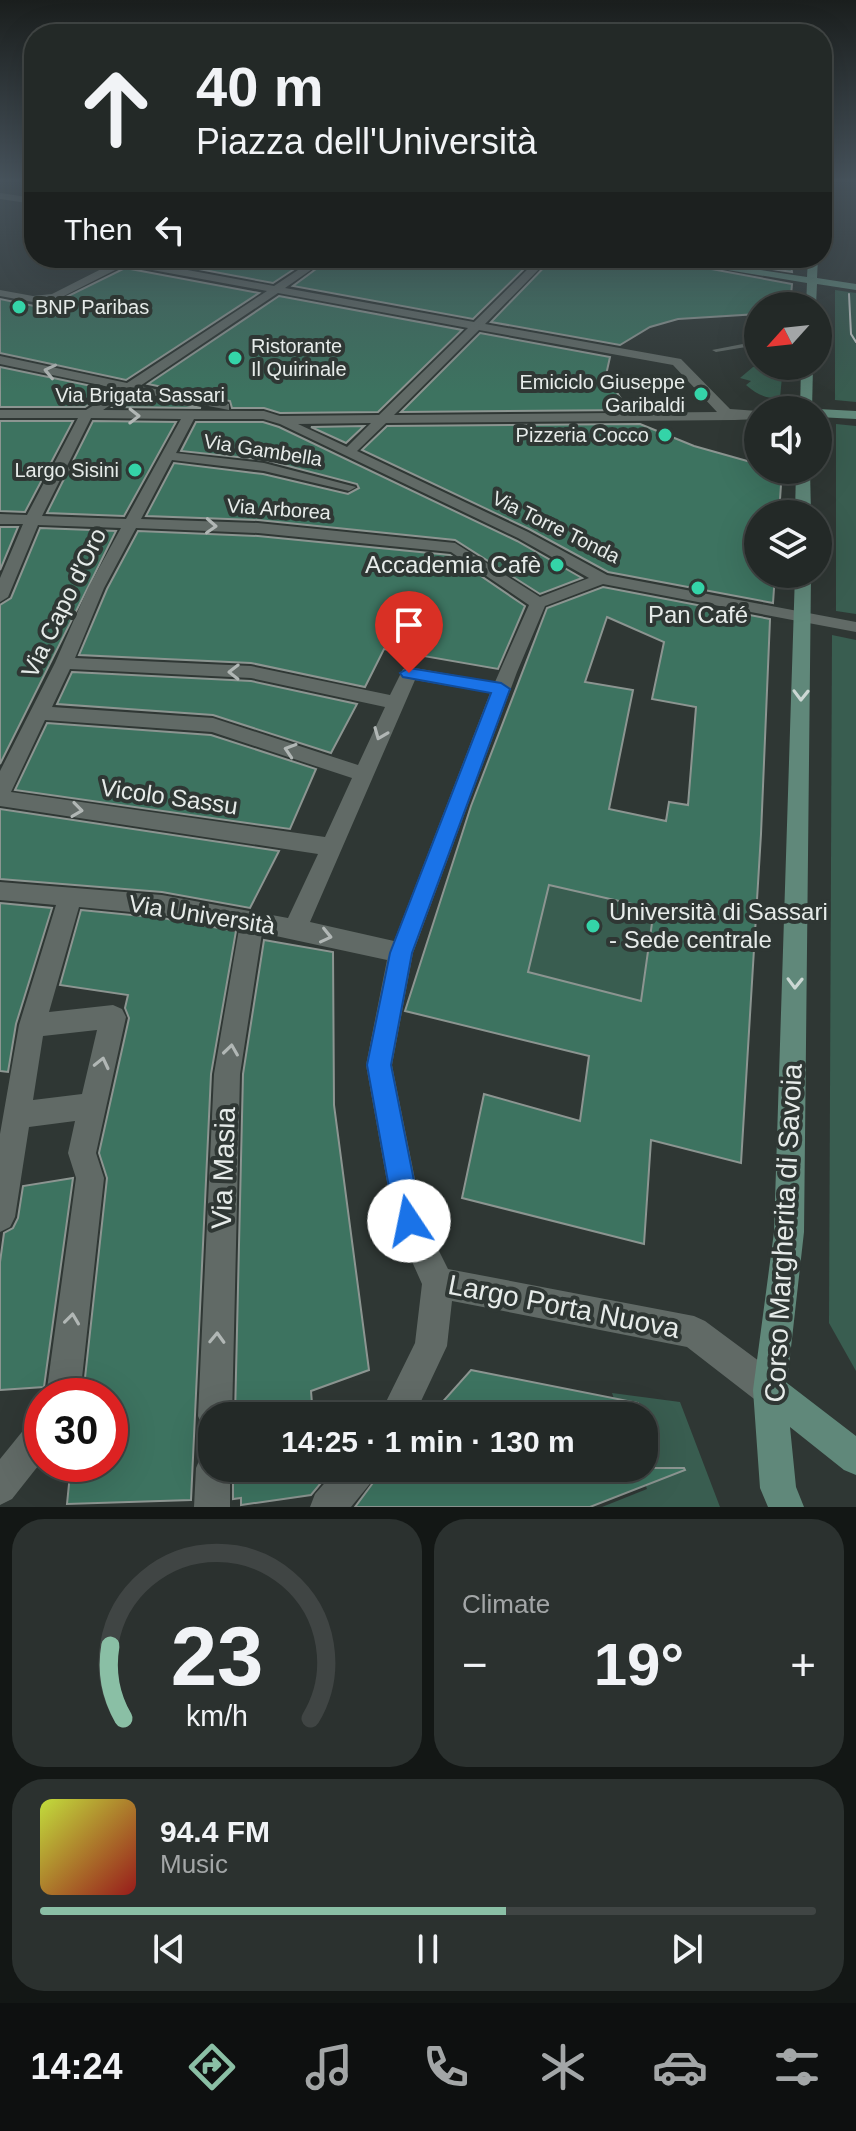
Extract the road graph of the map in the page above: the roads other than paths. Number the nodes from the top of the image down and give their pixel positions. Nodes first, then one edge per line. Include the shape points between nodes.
1 (111, 268) edge
2 (170, 268) edge
3 (308, 268) edge
4 (535, 268) edge
5 (727, 268) edge
6 (813, 268) edge
7 (856, 280) edge
8 (814, 281) junction
9 (856, 287) edge
10 (279, 288) junction
11 (813, 292) edge
12 (0, 293) edge
13 (478, 324) junction
14 (744, 345) edge
15 (716, 350) dead end
16 (0, 360) edge
17 (127, 389) junction
18 (0, 414) edge
19 (832, 414) edge
20 (264, 415) junction
21 (730, 415) junction
22 (856, 415) edge
23 (86, 416) junction
24 (744, 416) edge
25 (188, 417) junction
26 (383, 419) junction
27 (279, 420) junction
28 (348, 453) junction
29 (170, 456) junction
30 (349, 487) dead end
31 (0, 519) edge
32 (33, 519) junction
33 (133, 523) junction
34 (594, 582) junction
35 (803, 588) edge
36 (0, 597) edge
37 (538, 603) junction
38 (803, 617) junction
39 (856, 627) edge
40 (64, 663) junction
41 (504, 680) junction
42 (393, 702) junction
43 (39, 713) junction
44 (364, 774) junction
45 (0, 795) edge
46 (331, 847) junction
47 (0, 891) edge
48 (70, 897) junction
49 (252, 921) junction
50 (295, 929) junction
51 (401, 953) junction
52 (32, 1025) junction
53 (93, 1106) junction
54 (17, 1115) junction
55 (0, 1217) edge
56 (438, 1283) junction
57 (65, 1378) edge
58 (770, 1390) junction
59 (215, 1402) edge
60 (403, 1402) edge
61 (24, 1457) edge
62 (856, 1458) edge
63 (213, 1482) edge
64 (349, 1482) edge
65 (0, 1487) edge
66 (212, 1507) edge
67 (328, 1507) edge
68 (786, 1507) edge

1 - 12 street via 54,297
2 - 10 street
3 - 10 street
4 - 13 street
5 - 8 main road
6 - 8 main road
7 - 8 main road
8 - 9 main road
8 - 11 main road
10 - 13 street
10 - 17 street
13 - 21 street via 686,367 699,388
13 - 26 street
14 - 15 lane
17 -> 16 street
17 - 20 street
17 - 23 street
18 - 23 street, Via Brigata Sassari
19 - 22 main road
20 - 25 street, Via Brigata Sassari
20 - 27 street, Via Brigata Sassari
21 - 24 street
21 - 26 street, Via Brigata Sassari
23 -> 25 street, Via Brigata Sassari
23 - 32 street
25 - 29 street
26 - 27 street, Via Brigata Sassari
26 - 28 street
27 - 28 street, Via Brigata Sassari
28 - 34 street, Via Torre Tonda via 523,535
29 - 30 street, Via Gambella via 264,467
29 - 33 street
31 - 32 street, Via Arborea
32 - 33 street, Via Arborea
32 - 36 street
33 -> 37 street, Via Arborea via 258,528 455,548
33 - 40 street, Via Capo d'Oro via 96,588
34 - 37 street
34 - 38 street, Via Torre Tonda
35 - 38 main road, Corso Margherita di Savoia
37 - 41 street
38 - 39 street, Via Torre Tonda
38 -> 58 main road, Corso Margherita di Savoia via 789,1232
42 -> 40 street via 251,672
40 - 43 street, Via Capo d'Oro
41 - 42 street via 409,673
41 - 51 street, Largo Porta Nuova
42 -> 44 street
44 -> 43 street via 213,725
43 - 45 street, Via Capo d'Oro
44 - 46 street
45 -> 46 street, Vicolo Sassu
46 - 50 street
47 - 48 street, Via Università
48 - 49 street, Via Università via 162,905
48 - 52 street
49 - 50 street, Via Università
59 -> 49 street, Via Masia via 227,1074
50 -> 51 street, Via Università
51 - 56 street, Largo Porta Nuova via 379,1065 409,1221
53 -> 52 street via 113,1017
52 - 54 street
53 - 54 street
57 -> 53 street via 90,1178 82,1153
54 - 55 street
56 - 58 street, Largo Porta Nuova via 694,1332
56 - 60 street via 431,1346
58 - 62 main road
58 - 68 main road, Corso Margherita di Savoia via 778,1488
61 - 65 street
63 - 66 street
64 - 67 street

